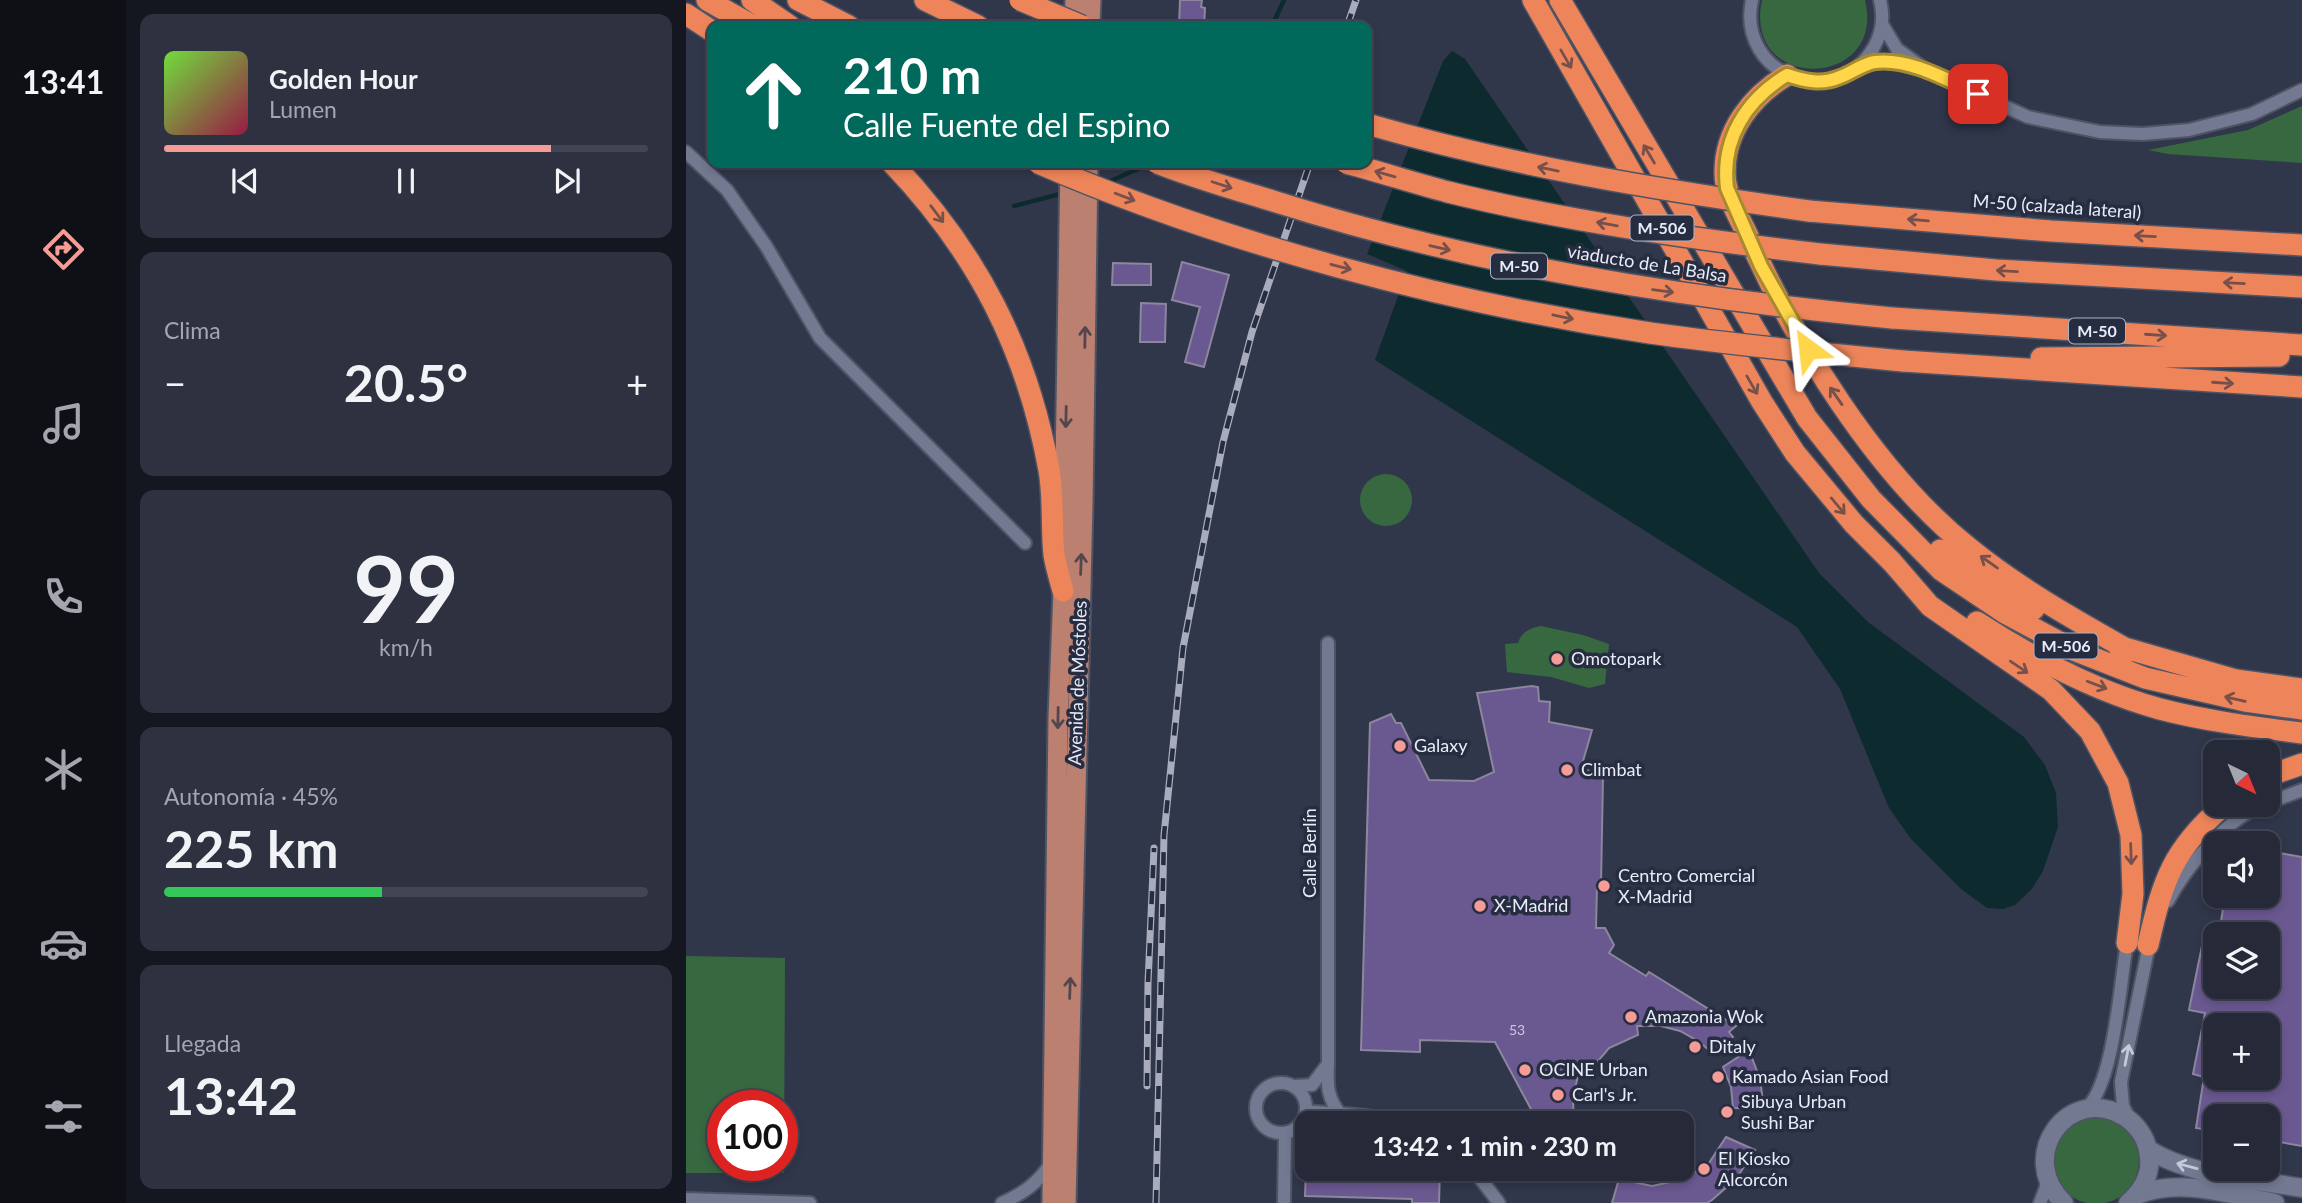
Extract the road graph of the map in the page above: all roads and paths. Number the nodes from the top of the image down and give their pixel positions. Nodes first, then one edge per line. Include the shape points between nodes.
1 (707, 0) edge
2 (752, 0) edge
3 (798, 0) edge
4 (925, 0) edge
5 (1020, 0) edge
6 (1075, 0) edge
7 (1091, 0) edge
8 (1533, 0) edge
9 (1560, 0) edge
10 (1752, 0) edge
11 (1880, 0) edge
12 (686, 14) edge
13 (744, 21) edge
14 (783, 21) edge
15 (839, 21) edge
16 (967, 21) edge
17 (1070, 21) edge
18 (1074, 21) edge
19 (1090, 21) edge
20 (1882, 24) junction
21 (707, 28) edge
22 (1856, 68) junction
23 (1929, 72) junction
24 (1787, 75) junction
25 (2302, 90) edge
26 (1372, 125) edge
27 (686, 152) edge
28 (897, 168) edge
29 (1051, 168) edge
30 (1172, 168) edge
31 (1364, 168) edge
32 (1079, 171) edge
33 (1079, 199) junction
34 (2297, 244) edge
35 (2302, 287) edge
36 (2302, 345) edge
37 (2302, 355) edge
38 (1935, 364) junction
39 (2302, 387) edge
40 (1871, 499) junction
41 (1025, 543) dead end
42 (1892, 562) junction
43 (1063, 591) junction
44 (1328, 643) dead end
45 (2130, 651) junction
46 (2302, 689) edge
47 (2302, 709) edge
48 (2302, 733) edge
49 (2302, 764) edge
50 (2280, 772) edge
51 (2302, 790) edge
52 (2280, 799) edge
53 (2212, 817) edge
54 (2247, 817) edge
55 (2138, 944) junction
56 (1328, 1064) junction
57 (1295, 1086) junction
58 (2086, 1109) junction
59 (1307, 1111) edge
60 (1337, 1111) edge
61 (2130, 1121) junction
62 (1295, 1128) edge
63 (1285, 1133) junction
64 (2148, 1149) junction
65 (1053, 1159) junction
66 (1482, 1181) edge
67 (2048, 1182) junction
68 (2302, 1188) edge
69 (686, 1199) edge
70 (2133, 1199) edge
71 (810, 1203) edge
72 (1002, 1203) edge
73 (1052, 1203) edge
74 (1066, 1203) edge
75 (1284, 1203) edge
76 (1499, 1203) edge
77 (2040, 1203) edge
78 (2064, 1203) edge
79 (2275, 1203) edge

1 - 13 highway
2 - 14 highway
3 - 15 highway
4 - 16 highway
5 - 17 highway, bridge
6 - 18 main road
7 - 19 main road
8 -> 42 highway, M-506 via 1768,413 1794,453
40 -> 9 highway, M-506 via 1808,418
10 - 24 street via 1750,24 1757,45 1769,63
11 - 20 street
12 - 21 highway
20 - 22 street via 1873,48
20 - 23 street via 1897,50
22 - 23 street via 1877,61
22 - 24 street via 1823,82
23 - 25 street via 2028,117 2100,132 2189,131 2252,114
45 -> 24 highway via 2069,617 1968,548 1895,477 1832,391 1761,266 1727,188 1729,144 1746,110
34 -> 26 highway, M-50 (calzada lateral), bridge via 2051,231 1809,211 1654,190 1551,170
27 - 41 street via 727,190 820,338
28 -> 43 highway via 949,231 1006,325 1029,385 1050,473 1054,557
29 -> 38 highway, bridge via 1169,214 1321,262 1430,290 1649,333
30 -> 36 highway, viaducto de La Balsa / M-50, bridge via 1338,222 1547,272 1640,288 1892,318
35 -> 31 highway, viaducto de La Balsa, bridge via 1996,270 1685,237 1541,212
32 - 33 main road, Avenida de Móstoles, bridge
33 -> 43 main road, Avenida de Móstoles
74 -> 33 main road, Avenida de Móstoles
37 - 38 highway via 1999,358
38 -> 39 highway
40 - 45 highway via 1954,561 2062,626
47 -> 40 highway, M-506 via 2145,678 2076,652 2005,613 1941,570
42 -> 48 highway, M-506 via 1996,635 2063,673 2158,708
42 -> 55 highway via 1930,606 2051,690 2090,731 2118,783 2131,835
43 -> 65 main road, Avenida de Móstoles
44 - 56 street, Calle Berlín
45 - 46 highway via 2236,680
49 - 50 highway
51 - 52 street
53 - 55 highway via 2172,863
54 - 55 street via 2214,839 2193,861
55 - 58 street via 2105,1078
61 -> 55 street via 2121,1082
56 - 57 street via 1312,1085
56 - 60 street, Calle Berlín via 1327,1092
57 - 59 street
57 - 63 street via 1274,1083 1256,1101 1262,1124
58 - 61 street via 2117,1112
58 - 67 street via 2071,1115 2050,1136 2044,1151
61 - 64 street via 2142,1133
62 - 63 street
63 - 75 street
68 -> 64 street via 2191,1168
64 - 70 street via 2148,1173
65 - 72 street via 1034,1185
65 - 73 main road, Avenida de Móstoles
66 - 76 street
67 - 77 street
67 - 78 street
69 - 71 street
70 - 79 street via 2166,1186

